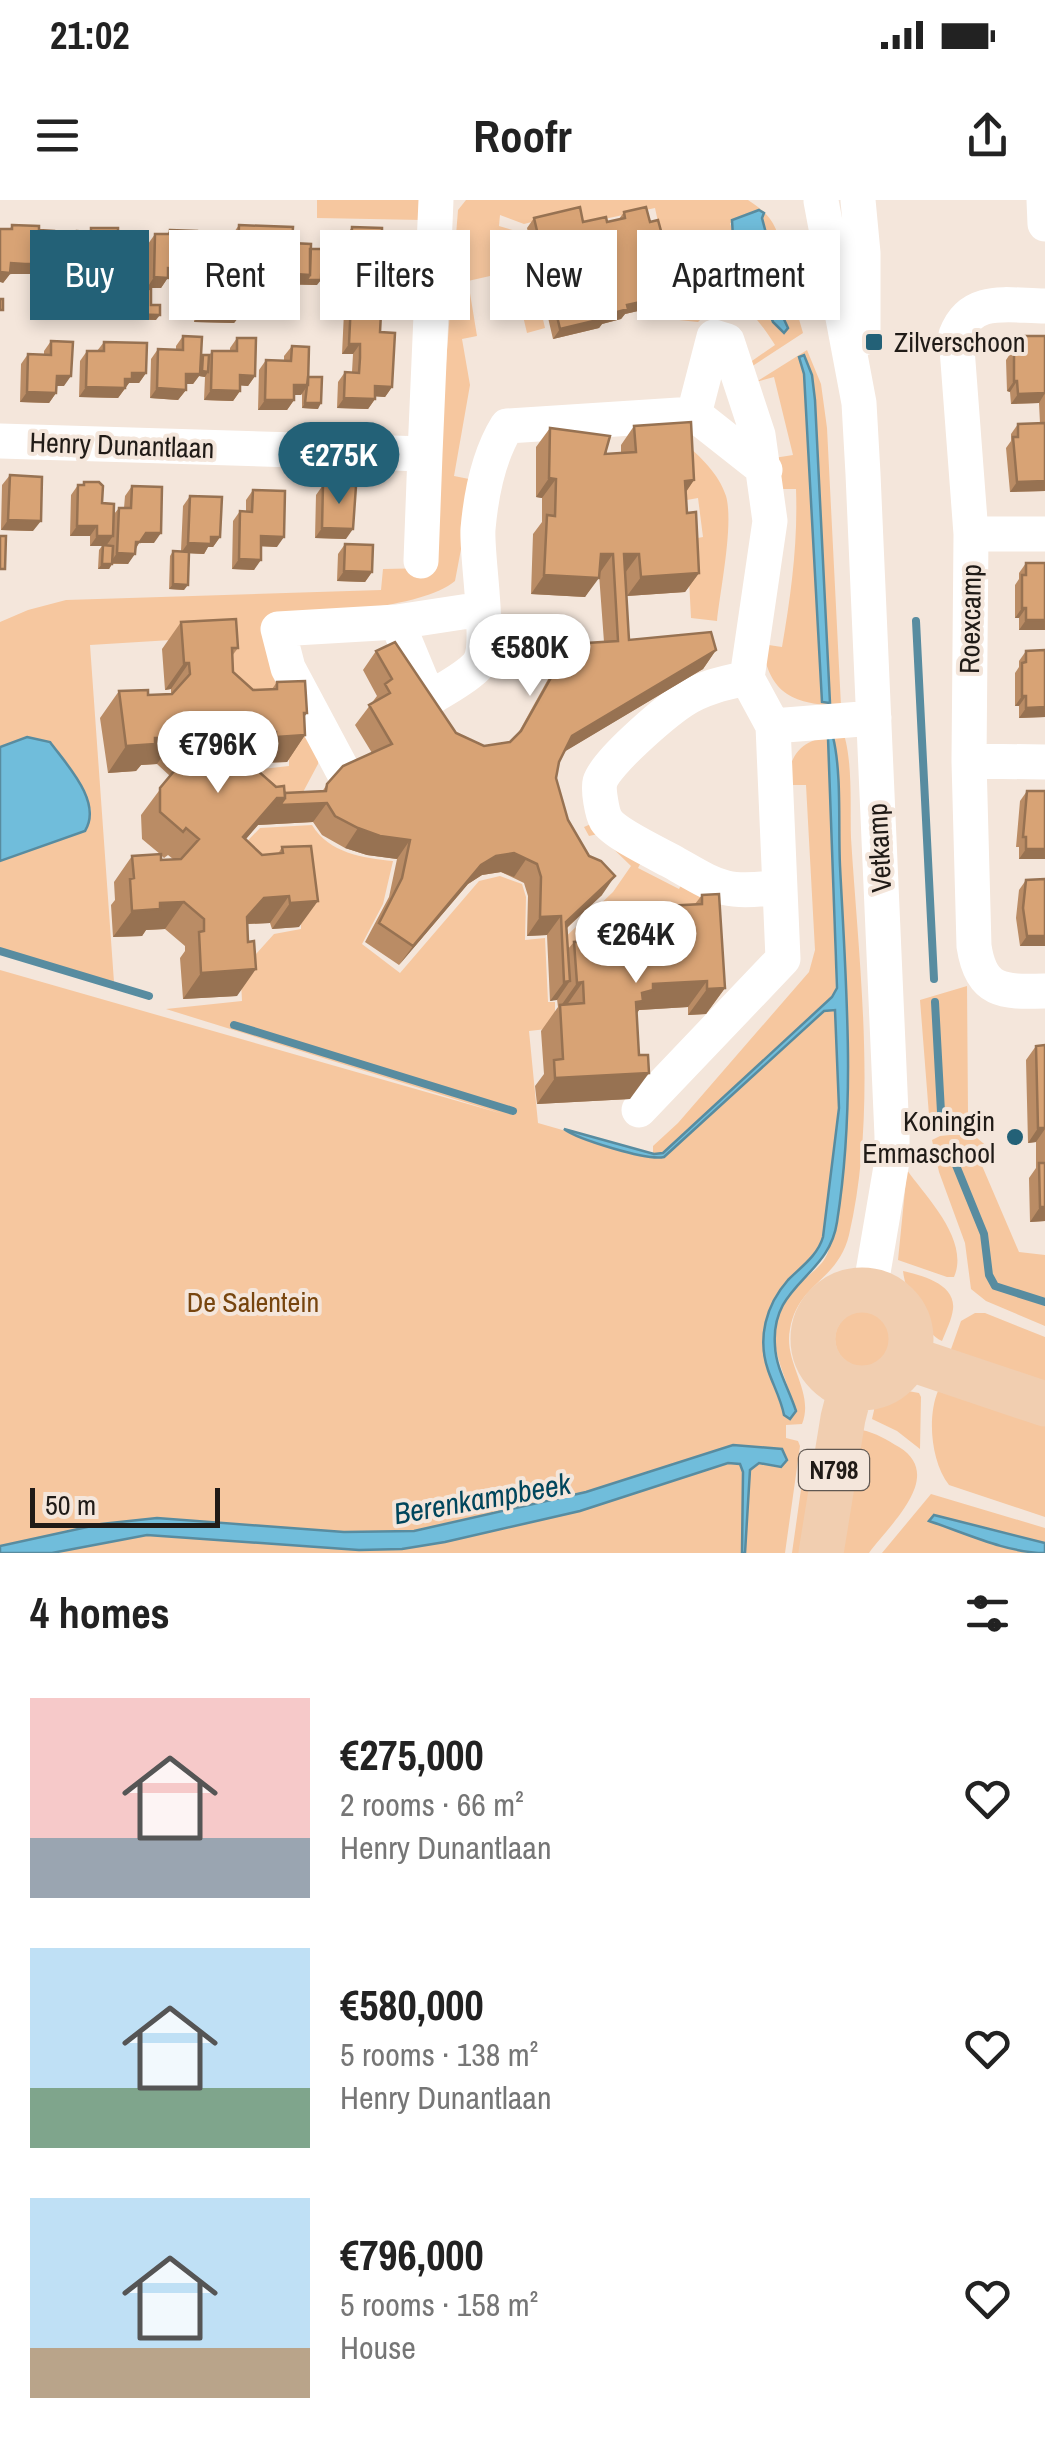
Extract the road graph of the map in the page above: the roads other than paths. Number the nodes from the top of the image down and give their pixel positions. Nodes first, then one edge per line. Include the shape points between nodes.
1 (436, 200) edge
2 (820, 200) edge
3 (845, 200) edge
4 (858, 200) edge
5 (1044, 200) edge
6 (1045, 224) edge
7 (1045, 306) edge
8 (859, 403) junction
9 (694, 414) junction
10 (0, 442) edge
11 (425, 454) junction
12 (764, 470) junction
13 (971, 534) junction
14 (1045, 534) edge
15 (421, 561) dead end
16 (482, 609) junction
17 (397, 622) junction
18 (747, 678) junction
19 (874, 718) junction
20 (773, 726) junction
21 (968, 761) junction
22 (1045, 762) edge
23 (344, 773) edge
24 (778, 887) junction
25 (1045, 992) edge
26 (639, 1110) edge
27 (870, 1290) junction
28 (908, 1358) junction
29 (852, 1387) junction
30 (1045, 1404) edge
31 (821, 1553) edge

1 - 11 street
2 - 3 street
2 - 8 street, Vetkamp
4 - 8 street, Vetkamp
5 - 6 street
7 - 13 street, Roexcamp via 981,308 966,314 956,335
8 - 19 street, Vetkamp
9 - 12 street
9 - 12 street via 714,336 726,342 734,360
9 - 16 street via 507,426 494,447 478,530
10 - 11 street, Henry Dunantlaan
11 - 15 street
12 - 18 street via 770,522
13 - 14 street
13 - 21 street, Roexcamp
16 - 17 street
16 - 17 street via 483,655 477,666 432,696
17 - 23 street via 278,629 288,668
18 - 20 street
18 - 24 street via 682,701 609,767 600,783 604,818 722,890
19 - 20 street
19 - 27 street, Vetkamp via 892,1161
20 - 24 street
21 - 22 street
21 - 25 street, Roexcamp via 978,966 997,1002
24 - 26 street via 784,959
27 - 28 main road via 889,1297 909,1322
27 - 29 main road via 828,1302 814,1325 817,1359 835,1380
28 - 29 main road via 882,1384
28 - 30 main road
29 - 31 main road, N798

